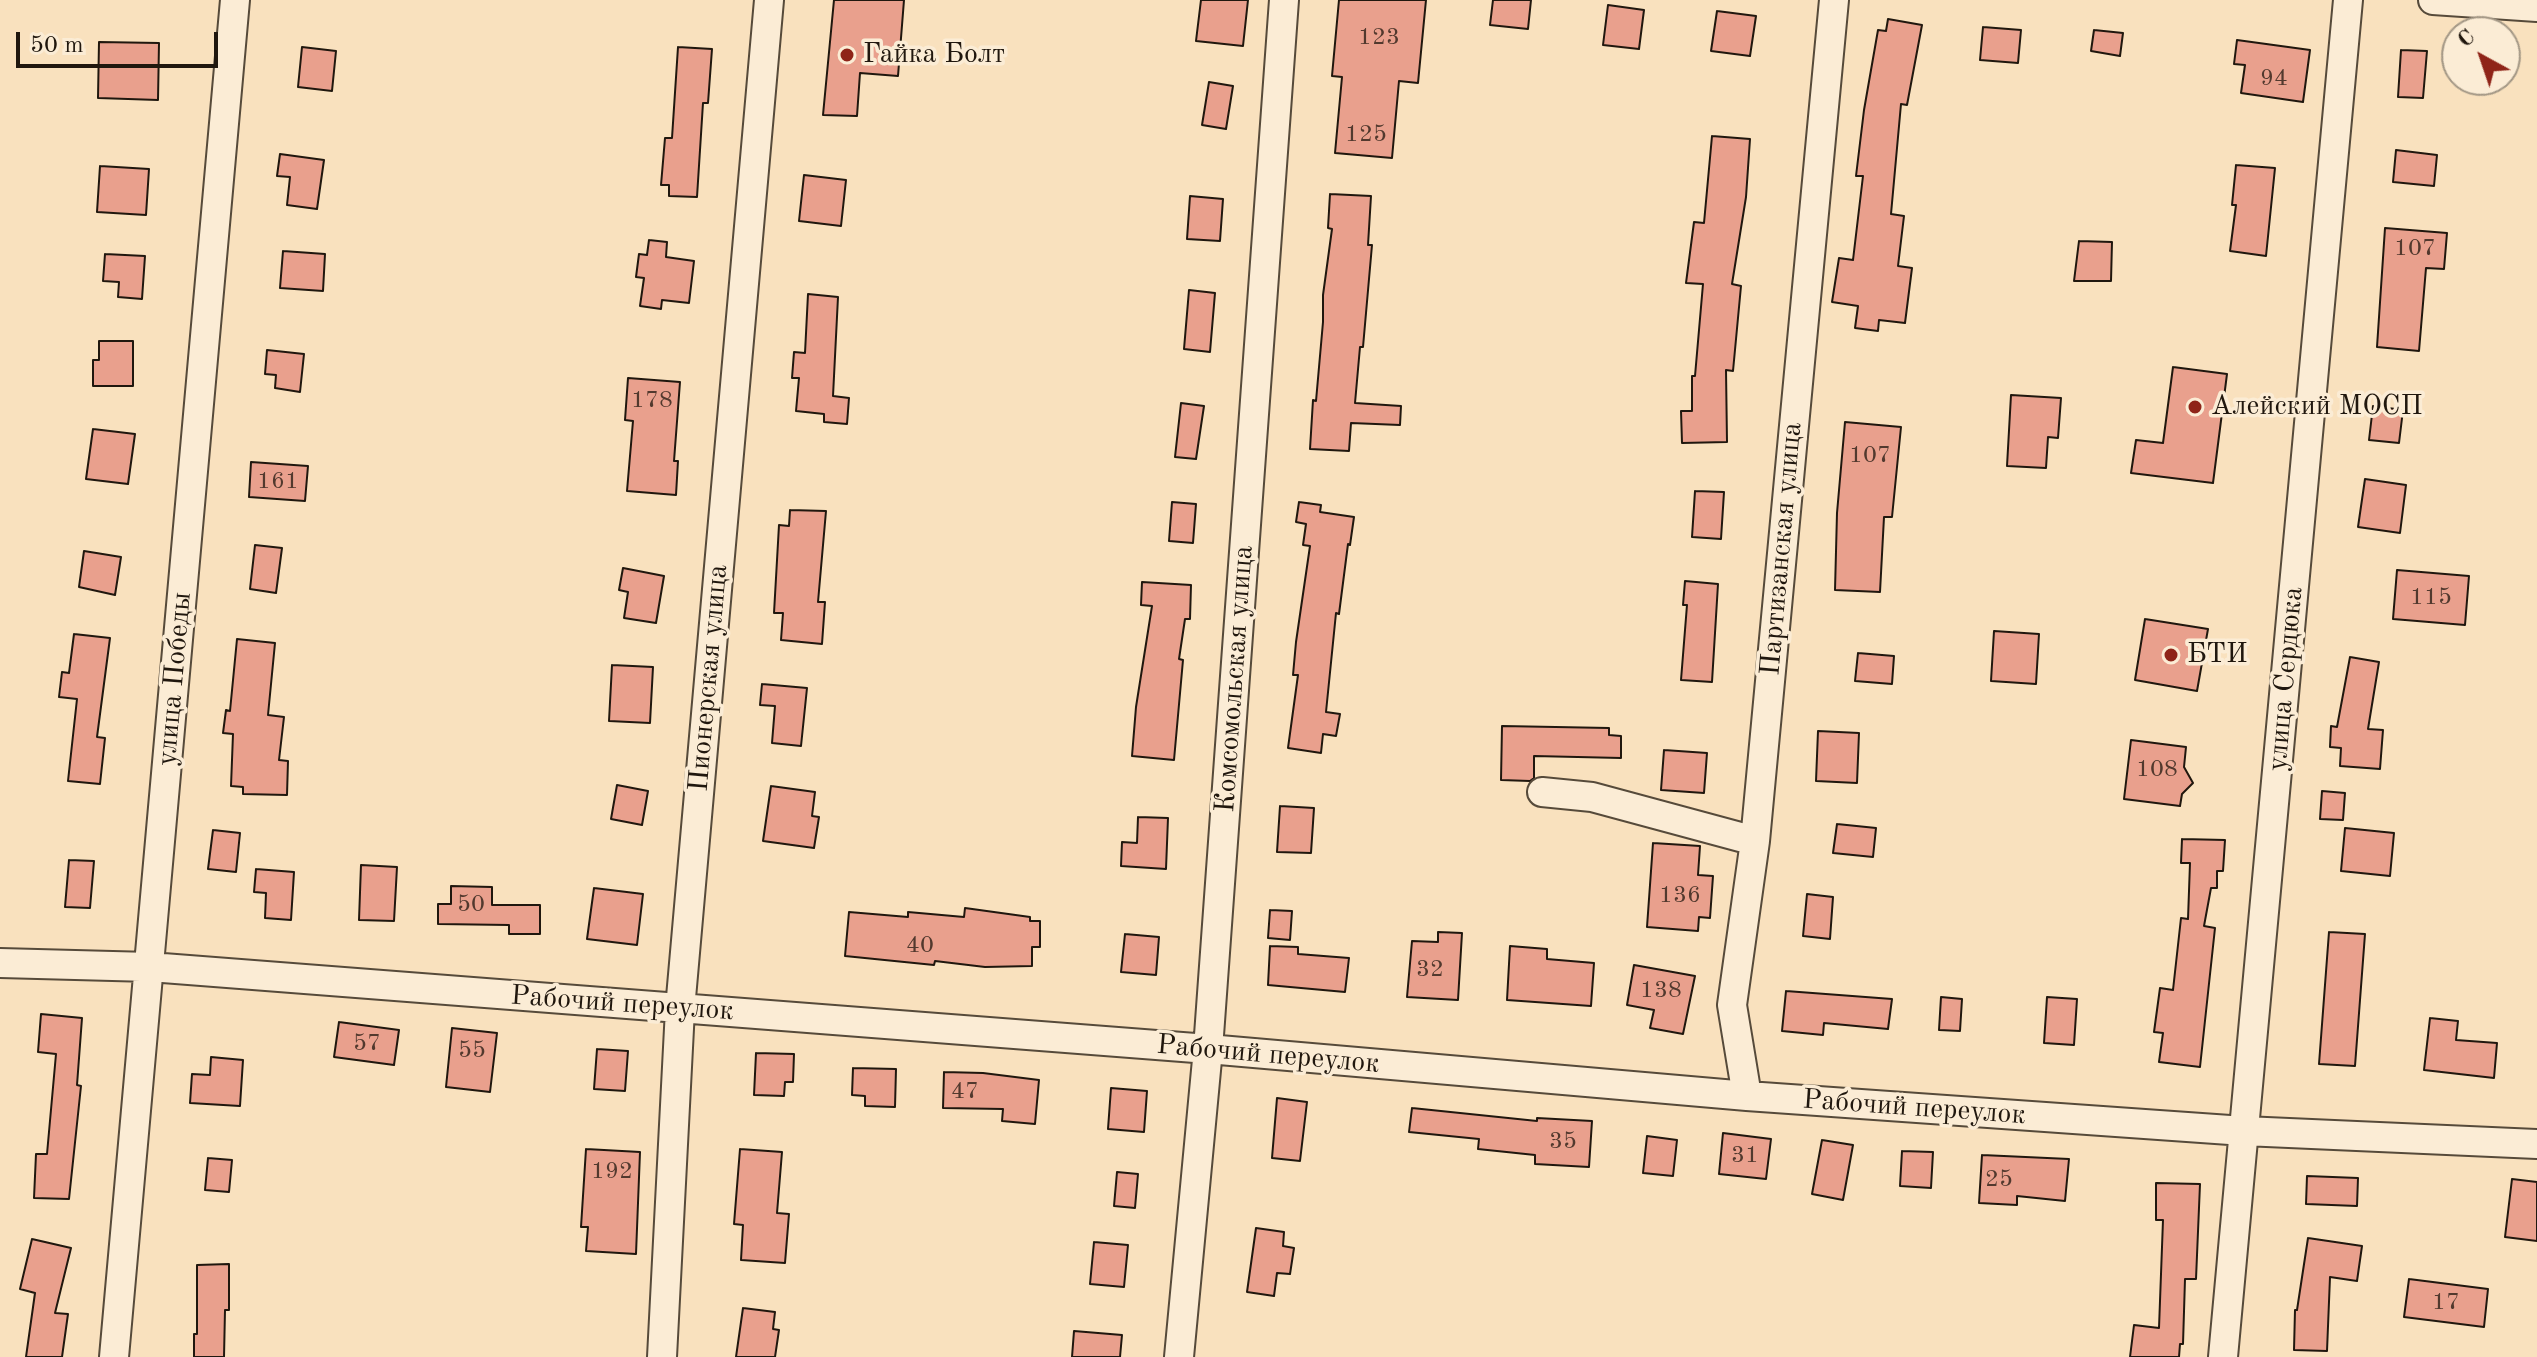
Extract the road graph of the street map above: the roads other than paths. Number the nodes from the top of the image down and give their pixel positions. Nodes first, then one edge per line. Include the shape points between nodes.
1 (235, 0) edge
2 (769, 0) edge
3 (1284, 0) edge
4 (1834, 0) edge
5 (2348, 0) edge
6 (2433, 0) edge
7 (2537, 7) edge
8 (1542, 792) dead end
9 (1755, 841) junction
10 (0, 963) edge
11 (150, 967) junction
12 (680, 1009) junction
13 (1208, 1049) junction
14 (1747, 1096) junction
15 (2244, 1131) junction
16 (2537, 1144) edge
17 (114, 1357) edge
18 (662, 1357) edge
19 (1179, 1357) edge
20 (2223, 1357) edge

1 - 11 street, улица Победы
2 - 12 street, Пионерская улица
3 - 13 street, Комсомольская улица
4 - 9 street, Партизанская улица
5 - 15 street, улица Сердюка
6 - 7 street
8 - 9 street via 1592,797
9 - 14 street, Партизанская улица via 1732,1005
10 - 11 street, Рабочий переулок
11 - 12 street, Рабочий переулок
11 - 17 street, улица Победы
12 - 13 street, Рабочий переулок
12 - 18 street, Пионерская улица
13 - 14 street, Рабочий переулок
13 - 19 street, Комсомольская улица
14 - 15 street, Рабочий переулок
15 - 16 street, Рабочий переулок
15 - 20 street, улица Сердюка

